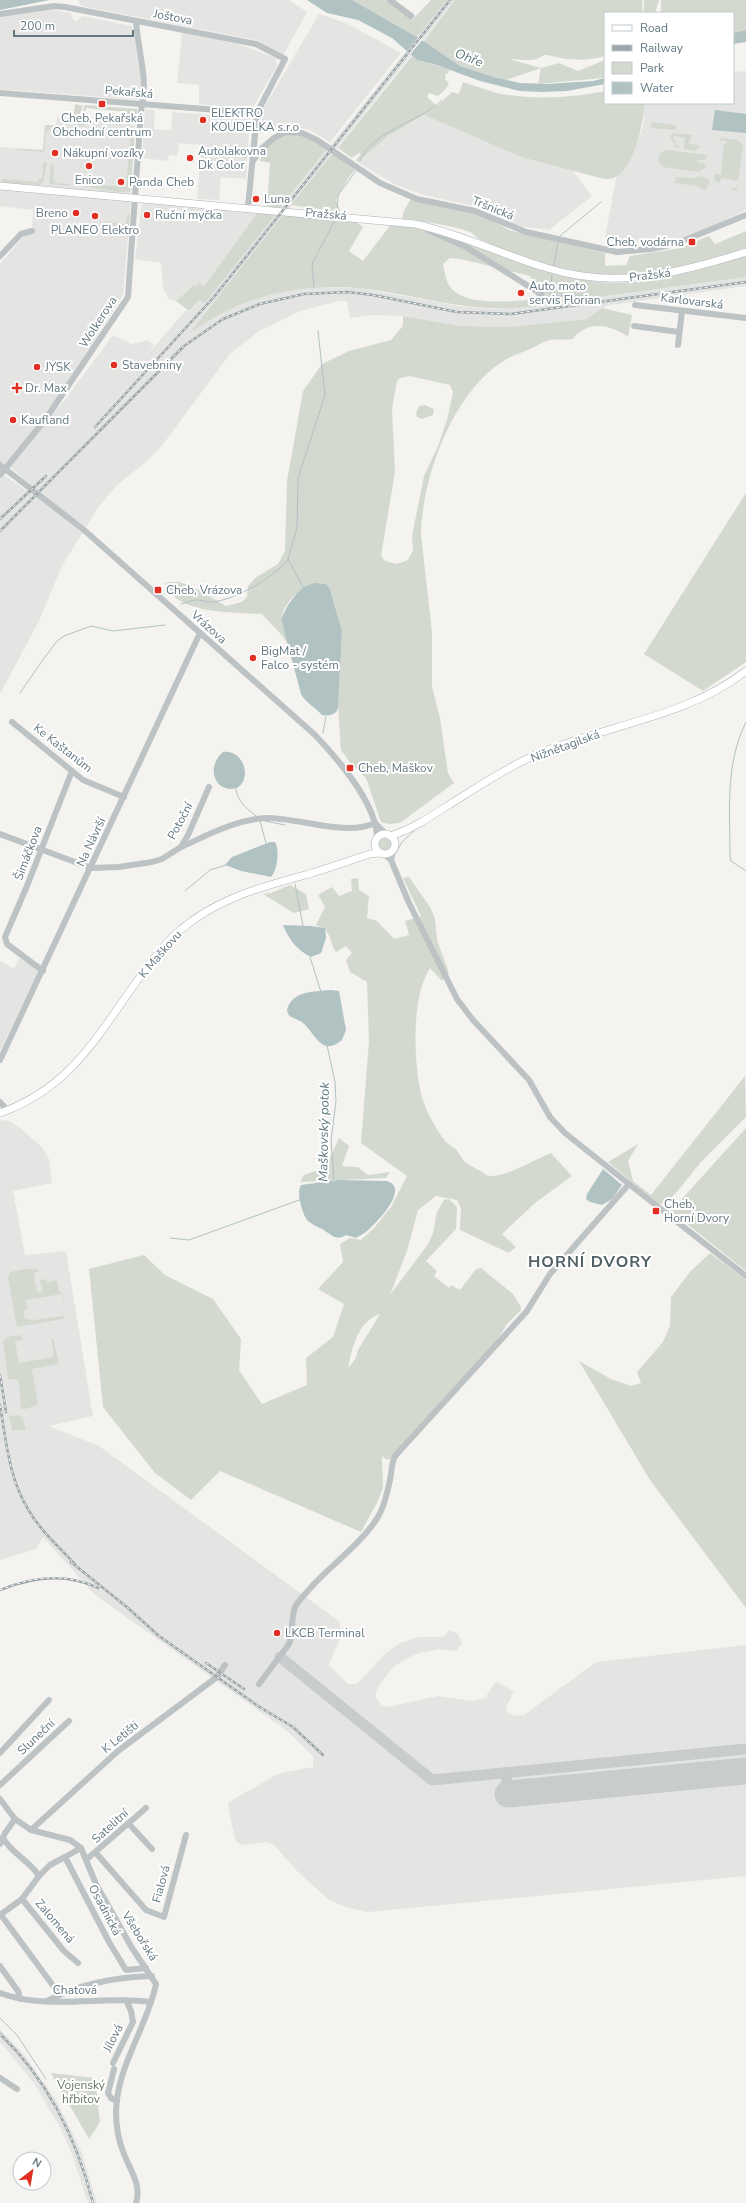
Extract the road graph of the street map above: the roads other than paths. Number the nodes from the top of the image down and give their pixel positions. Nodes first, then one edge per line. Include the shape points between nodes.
1 (390, 0) edge
2 (0, 14) edge
3 (411, 16) dead end
4 (136, 21) junction
5 (0, 93) edge
6 (143, 105) junction
7 (257, 114) junction
8 (255, 138) junction
9 (271, 140) junction
10 (253, 161) junction
11 (0, 186) edge
12 (0, 190) edge
13 (45, 191) junction
14 (136, 199) junction
15 (248, 207) junction
16 (746, 215) edge
17 (415, 224) junction
18 (32, 231) dead end
19 (746, 252) edge
20 (0, 256) edge
21 (541, 294) dead end
22 (635, 305) dead end
23 (682, 310) junction
24 (746, 318) edge
25 (634, 326) dead end
26 (679, 332) junction
27 (678, 345) dead end
28 (2, 467) edge
29 (0, 475) edge
30 (200, 633) junction
31 (746, 671) edge
32 (12, 722) dead end
33 (72, 771) junction
34 (210, 787) dead end
35 (124, 797) junction
36 (375, 823) junction
37 (413, 827) junction
38 (0, 834) edge
39 (388, 835) junction
40 (376, 841) junction
41 (181, 847) junction
42 (394, 848) junction
43 (42, 850) junction
44 (385, 856) junction
45 (358, 858) junction
46 (91, 868) junction
47 (43, 971) junction
48 (0, 1060) edge
49 (0, 1102) edge
50 (4, 1112) edge
51 (629, 1184) junction
52 (746, 1276) edge
53 (225, 1665) dead end
54 (259, 1684) dead end
55 (48, 1700) dead end
56 (69, 1721) dead end
57 (0, 1753) edge
58 (0, 1785) edge
59 (0, 1799) edge
60 (146, 1808) dead end
61 (15, 1819) junction
62 (129, 1824) junction
63 (31, 1830) junction
64 (186, 1835) dead end
65 (2, 1841) edge
66 (82, 1848) junction
67 (152, 1850) dead end
68 (96, 1853) junction
69 (65, 1857) junction
70 (87, 1859) junction
71 (39, 1876) junction
72 (22, 1899) junction
73 (1, 1915) edge
74 (78, 1962) dead end
75 (0, 1966) edge
76 (146, 1968) junction
77 (152, 1976) junction
78 (0, 1993) edge
79 (60, 1995) junction
80 (20, 1999) junction
81 (126, 2000) junction
82 (46, 2002) junction
83 (151, 2002) junction
84 (0, 2078) edge
85 (17, 2089) dead end
86 (117, 2101) junction
87 (136, 2203) edge

1 - 3 street
2 - 4 street, Joštova via 54,6
4 - 6 street, Wolkerova via 144,68
4 - 7 street, Joštova via 256,44 285,59
5 - 6 street, Pekařská
6 - 7 street, Pekařská
6 - 14 street, Wolkerova
7 - 8 street
8 - 9 street
8 - 10 street
9 - 10 street, Tršnická
9 - 16 street, Tršnická via 286,132 305,134 369,176 402,193 424,201 475,211 526,232 612,251 668,246
10 - 15 street
11 - 13 main road, Pražská
12 - 13 main road, Pražská
13 - 14 main road, Pražská
14 - 15 main road, Pražská
14 - 28 street, Wolkerova via 128,297 45,420
15 - 17 main road, Pražská
17 - 19 main road, Pražská via 451,234 548,269 591,278 649,278 698,268
17 - 21 street, Pražská via 466,247
18 - 20 street via 21,234
22 - 23 street, Karlovarská
23 - 24 street, Karlovarská
23 - 26 street
25 - 26 street
26 - 27 street
28 - 29 street, Wolkerova
28 - 30 street, Vrázova via 84,530
30 - 35 street, Na Návrší
30 - 36 street, Vrázova via 333,754 355,783
31 - 37 main road, Nižnětagilská via 717,691 684,706 533,756
32 - 33 street, Ke Kaštanům
33 - 35 street, Ke Kaštanům via 83,780
33 - 43 street, Šimáčkova
34 - 41 street, Potoční
35 - 46 street, Na Návrší
36 - 39 street
36 - 40 street, Vrázova
36 - 41 street via 359,827 335,826 282,818 264,818 231,825
37 - 39 main road, Nižnětagilská
37 - 42 main road, K Maškovu
38 - 43 street
39 - 40 main road, Nižnětagilská
39 - 42 main road
40 - 44 main road
40 - 45 main road, Nižnětagilská
41 - 46 street, Potoční via 152,862
42 - 44 main road, K Maškovu
43 - 46 street
43 - 47 street, Šimáčkova via 5,941
44 - 45 main road, K Maškovu
44 - 51 street via 457,1000 529,1080 550,1117 565,1133
45 - 50 main road, K Maškovu via 238,895 213,906 192,920 157,954 73,1067 42,1092
46 - 47 street, Na Návrší
47 - 48 street, Na Návrší
49 - 50 street
51 - 52 street
51 - 54 street via 550,1274 527,1312 395,1456 384,1504 377,1518 367,1532 300,1600 294,1613 289,1644
53 - 63 street, K Letišti via 217,1677 118,1751
55 - 57 street
56 - 58 street, Sluneční
59 - 61 street
60 - 62 street, Satelitní
61 - 63 street
61 - 65 street
62 - 67 street
62 - 68 street, Satelitní
63 - 66 street via 70,1840
64 - 68 street, Fialová via 164,1917 146,1910
65 - 71 street
66 - 69 street
66 - 70 street, Všebořská
68 - 70 street, Satelitní
69 - 71 street, Zalomená via 50,1865
69 - 76 street, Osadnická via 126,1970
70 - 76 street, Všebořská via 96,1884
71 - 72 street, Zalomená
72 - 73 street
72 - 74 street, Zalomená via 64,1951
73 - 79 street
75 - 80 street via 18,1991
76 - 77 street, Všebořská
77 - 79 street via 105,1981
77 - 83 street, Všebořská via 156,1984
78 - 80 street, Chatová
79 - 82 street
80 - 82 street, Chatová
81 - 82 street, Chatová
81 - 83 street, Chatová
81 - 86 street, Jílová via 133,2022 113,2066 108,2093
83 - 86 street, Všebořská via 123,2070
84 - 85 street
86 - 87 street, Všebořská via 118,2132 123,2153 136,2179

